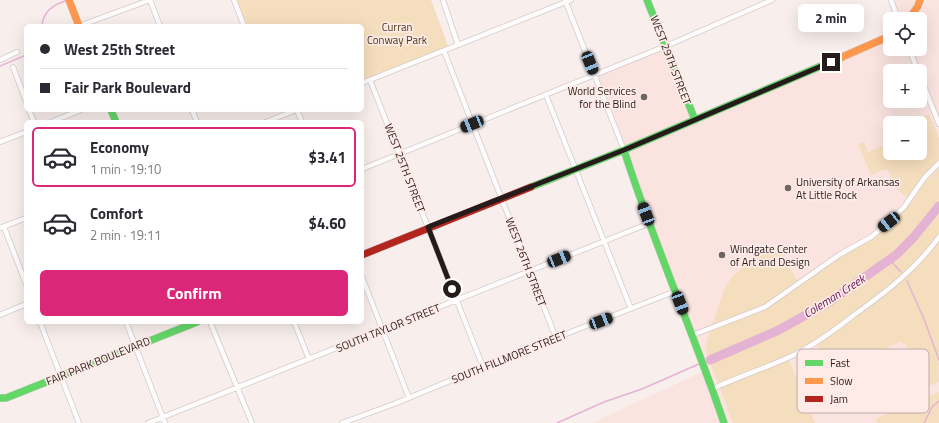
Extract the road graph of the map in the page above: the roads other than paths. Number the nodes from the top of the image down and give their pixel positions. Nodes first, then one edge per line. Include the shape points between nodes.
1 (69, 0) edge
2 (150, 0) edge
3 (234, 0) edge
4 (443, 0) edge
5 (571, 0) edge
6 (647, 0) edge
7 (772, 0) edge
8 (891, 0) edge
9 (920, 0) edge
10 (565, 1) edge
11 (895, 12) edge
12 (913, 12) edge
13 (78, 24) edge
14 (84, 24) edge
15 (159, 24) edge
16 (243, 24) edge
17 (883, 39) edge
18 (458, 45) junction
19 (666, 46) junction
20 (444, 51) junction
21 (17, 52) dead end
22 (0, 60) edge
23 (13, 67) dead end
24 (594, 75) junction
25 (370, 80) junction
26 (364, 82) edge
27 (927, 94) edge
28 (546, 95) junction
29 (24, 96) edge
30 (76, 112) edge
31 (291, 112) edge
32 (55, 120) edge
33 (271, 120) edge
34 (695, 120) junction
35 (472, 124) junction
36 (939, 124) edge
37 (24, 133) edge
38 (0, 142) edge
39 (624, 150) junction
40 (399, 154) junction
41 (939, 163) edge
42 (364, 168) edge
43 (576, 170) junction
44 (502, 199) junction
45 (24, 219) edge
46 (650, 223) junction
47 (428, 227) junction
48 (2, 228) edge
49 (939, 237) edge
50 (604, 242) junction
51 (364, 254) edge
52 (530, 271) junction
53 (24, 279) edge
54 (364, 282) edge
55 (676, 291) junction
56 (456, 300) junction
57 (24, 305) edge
58 (631, 309) junction
59 (0, 315) edge
60 (41, 324) edge
61 (127, 324) edge
62 (192, 324) edge
63 (211, 324) edge
64 (295, 324) edge
65 (383, 330) junction
66 (693, 336) junction
67 (556, 338) junction
68 (135, 346) junction
69 (803, 349) edge
70 (797, 352) edge
71 (309, 359) junction
72 (482, 368) junction
73 (61, 375) junction
74 (237, 387) junction
75 (712, 389) junction
76 (0, 398) edge
77 (409, 398) junction
78 (163, 417) junction
79 (79, 423) edge
80 (148, 423) edge
81 (165, 423) edge
82 (252, 423) edge
83 (342, 423) edge
84 (724, 423) edge

1 - 13 street
2 - 14 street
2 - 15 street
3 - 16 street
4 - 18 street
5 - 10 street
6 - 19 street, WEST 29TH STREET
7 - 19 street
8 - 11 street
9 - 12 street
10 - 18 street
10 - 24 street
17 - 34 street
18 - 20 street
19 - 24 street
19 - 34 street, WEST 29TH STREET
20 - 25 street
20 - 35 street, WEST 26TH STREET
21 - 22 street
23 - 29 street
24 - 28 street
24 - 39 street
25 - 26 street
25 - 40 street, WEST 25TH STREET
27 - 36 street
28 - 35 street
28 - 43 street
30 - 32 street
31 - 33 street
34 - 39 street
35 - 40 street
35 - 44 street, WEST 26TH STREET
37 - 38 street
39 - 43 street
39 - 46 street
40 - 42 street
40 - 47 street, WEST 25TH STREET
41 - 66 street via 904,207 871,237 839,255 765,307
43 - 44 street
43 - 50 street
44 - 47 street
44 - 52 street, WEST 26TH STREET
45 - 48 street
46 - 50 street, SOUTH TAYLOR STREET
46 - 55 street
47 - 51 street
47 - 56 street, WEST 25TH STREET
48 - 53 street
49 - 69 street via 909,272 890,288 822,339
50 - 52 street, SOUTH TAYLOR STREET
50 - 58 street
52 - 56 street, SOUTH TAYLOR STREET
52 - 67 street, WEST 26TH STREET
54 - 65 street
55 - 58 street, SOUTH FILLMORE STREET
55 - 66 street
56 - 65 street, SOUTH TAYLOR STREET
56 - 72 street, WEST 25TH STREET
57 - 59 street
58 - 67 street, SOUTH FILLMORE STREET
60 - 73 street
61 - 68 street
62 - 68 street, FAIR PARK BOULEVARD
63 - 74 street
64 - 71 street
65 - 71 street, SOUTH TAYLOR STREET
65 - 77 street
66 - 75 street
67 - 72 street, SOUTH FILLMORE STREET
68 - 73 street, FAIR PARK BOULEVARD
68 - 78 street
70 - 75 street via 775,364
71 - 74 street, SOUTH TAYLOR STREET
72 - 77 street, SOUTH FILLMORE STREET
73 - 76 street, FAIR PARK BOULEVARD via 6,398
73 - 79 street
74 - 78 street, SOUTH TAYLOR STREET
74 - 82 street
75 - 84 street
77 - 83 street, SOUTH FILLMORE STREET
78 - 80 street, SOUTH TAYLOR STREET
78 - 81 street

